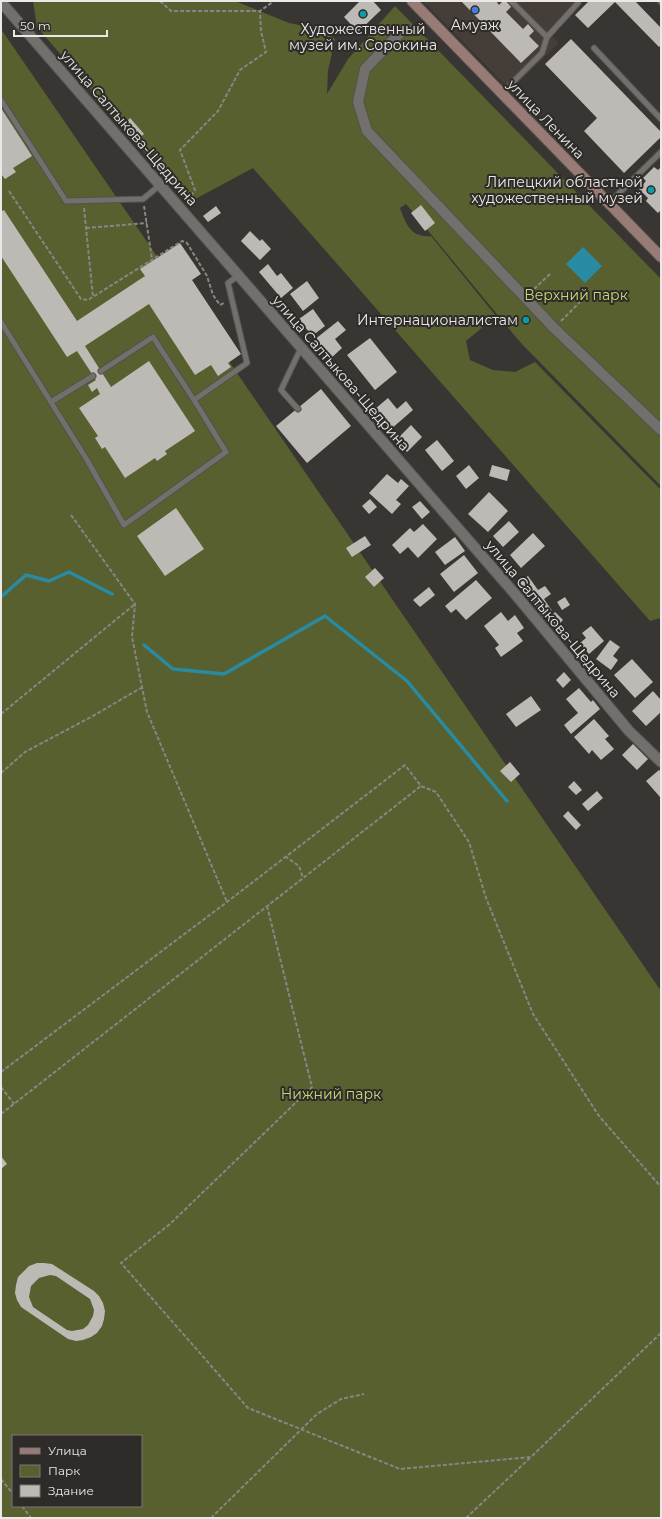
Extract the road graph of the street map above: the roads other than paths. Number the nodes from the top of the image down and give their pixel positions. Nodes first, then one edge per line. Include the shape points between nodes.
1 (412, 1) edge
2 (511, 1) edge
3 (1, 2) edge
4 (578, 3) dead end
5 (402, 30) dead end
6 (547, 37) junction
7 (594, 48) dead end
8 (501, 94) junction
9 (1, 100) edge
10 (661, 118) edge
11 (661, 152) edge
12 (160, 185) junction
13 (609, 203) junction
14 (659, 252) edge
15 (238, 276) junction
16 (1, 322) edge
17 (301, 348) junction
18 (101, 371) dead end
19 (93, 376) dead end
20 (194, 400) junction
21 (52, 402) junction
22 (298, 408) dead end
23 (661, 430) edge
24 (661, 762) edge

1 - 8 street, улица Ленина
2 - 6 lane
3 - 12 street, улица Салтыкова-Щедрина
4 - 6 lane
5 - 23 street via 365,69 358,102 367,131 544,318
6 - 8 lane via 542,53
7 - 10 lane
8 - 13 street, улица Ленина
9 - 12 lane via 66,201 143,199
11 - 13 lane
12 - 15 street, улица Салтыкова-Щедрина
13 - 14 street, улица Ленина
15 - 17 street, улица Салтыкова-Щедрина
15 - 20 lane via 228,283 247,363
16 - 21 lane
17 - 22 lane via 281,390
17 - 24 street, улица Салтыкова-Щедрина via 515,594 629,731
18 - 20 lane via 153,337
19 - 21 lane
20 - 21 lane via 226,452 124,526

